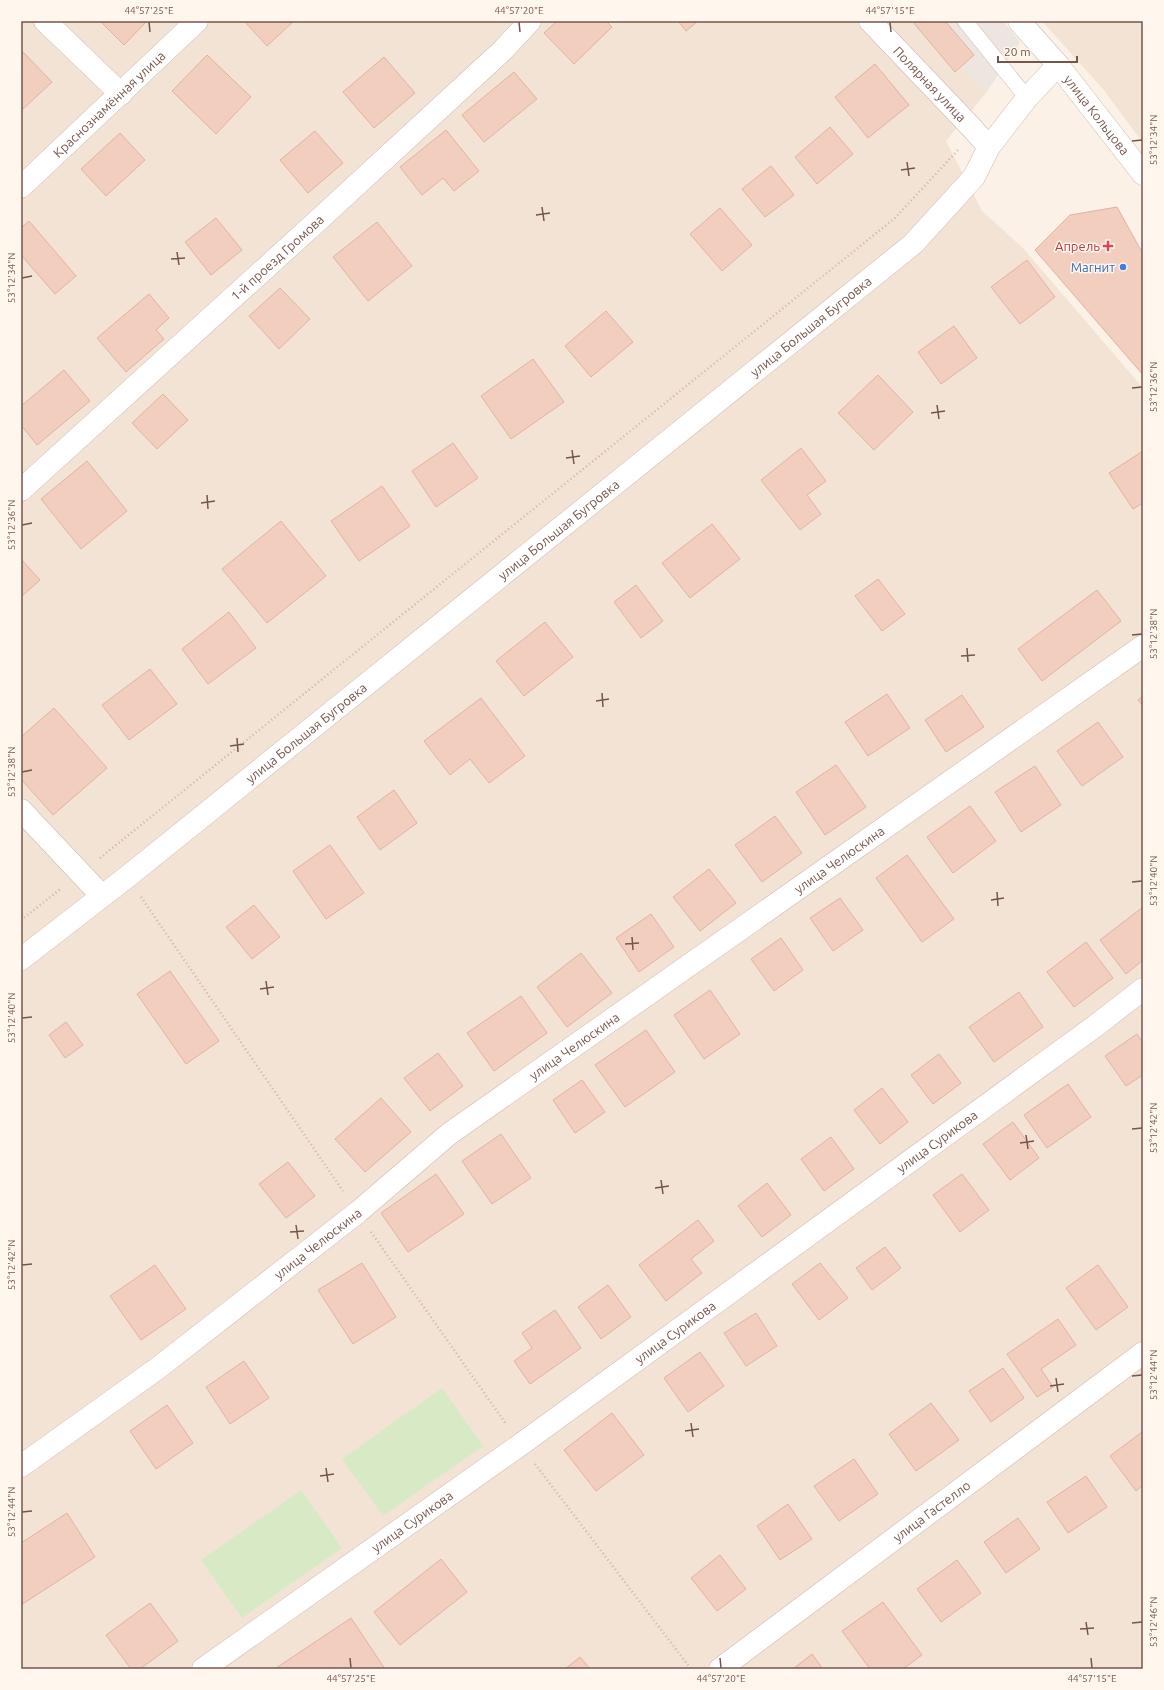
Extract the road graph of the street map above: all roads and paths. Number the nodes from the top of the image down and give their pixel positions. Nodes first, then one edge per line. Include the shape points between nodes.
1 (45, 21) edge
2 (197, 21) edge
3 (530, 21) edge
4 (870, 21) edge
5 (964, 21) edge
6 (1019, 21) edge
7 (1058, 65) junction
8 (121, 94) junction
9 (1027, 98) junction
10 (971, 127) junction
11 (989, 147) junction
12 (1143, 174) edge
13 (21, 187) edge
14 (21, 490) edge
15 (1143, 646) edge
16 (21, 810) edge
17 (81, 873) junction
18 (127, 877) junction
19 (102, 896) junction
20 (21, 920) edge
21 (21, 958) edge
22 (1143, 989) edge
23 (358, 1212) junction
24 (1143, 1353) edge
25 (520, 1445) junction
26 (21, 1466) edge
27 (203, 1669) edge
28 (690, 1669) edge
29 (720, 1669) edge

1 - 8 street
2 - 8 street, Краснознамённая улица
3 - 14 street, 1-й проезд Громова via 503,50 319,220
4 - 10 street, Полярная улица
5 - 9 lane
6 - 7 street, улица Кольцова
7 - 9 street, улица Большая Бугровка
7 - 12 street, улица Кольцова
8 - 13 street, Краснознамённая улица
9 - 11 street, улица Большая Бугровка
10 - 11 street, Полярная улица
10 - 17 path via 957,151 895,218
11 - 18 street, улица Большая Бугровка via 974,177 913,244
15 - 23 street, улица Челюскина via 449,1134
16 - 17 street
17 - 19 street
17 - 20 path
18 - 19 street, улица Большая Бугровка
18 - 23 path
19 - 21 street, улица Большая Бугровка
22 - 25 street, улица Сурикова via 1092,1029
23 - 25 path
23 - 26 street, улица Челюскина via 158,1368
24 - 29 street, улица Гастелло
25 - 27 street, улица Сурикова
25 - 28 path

